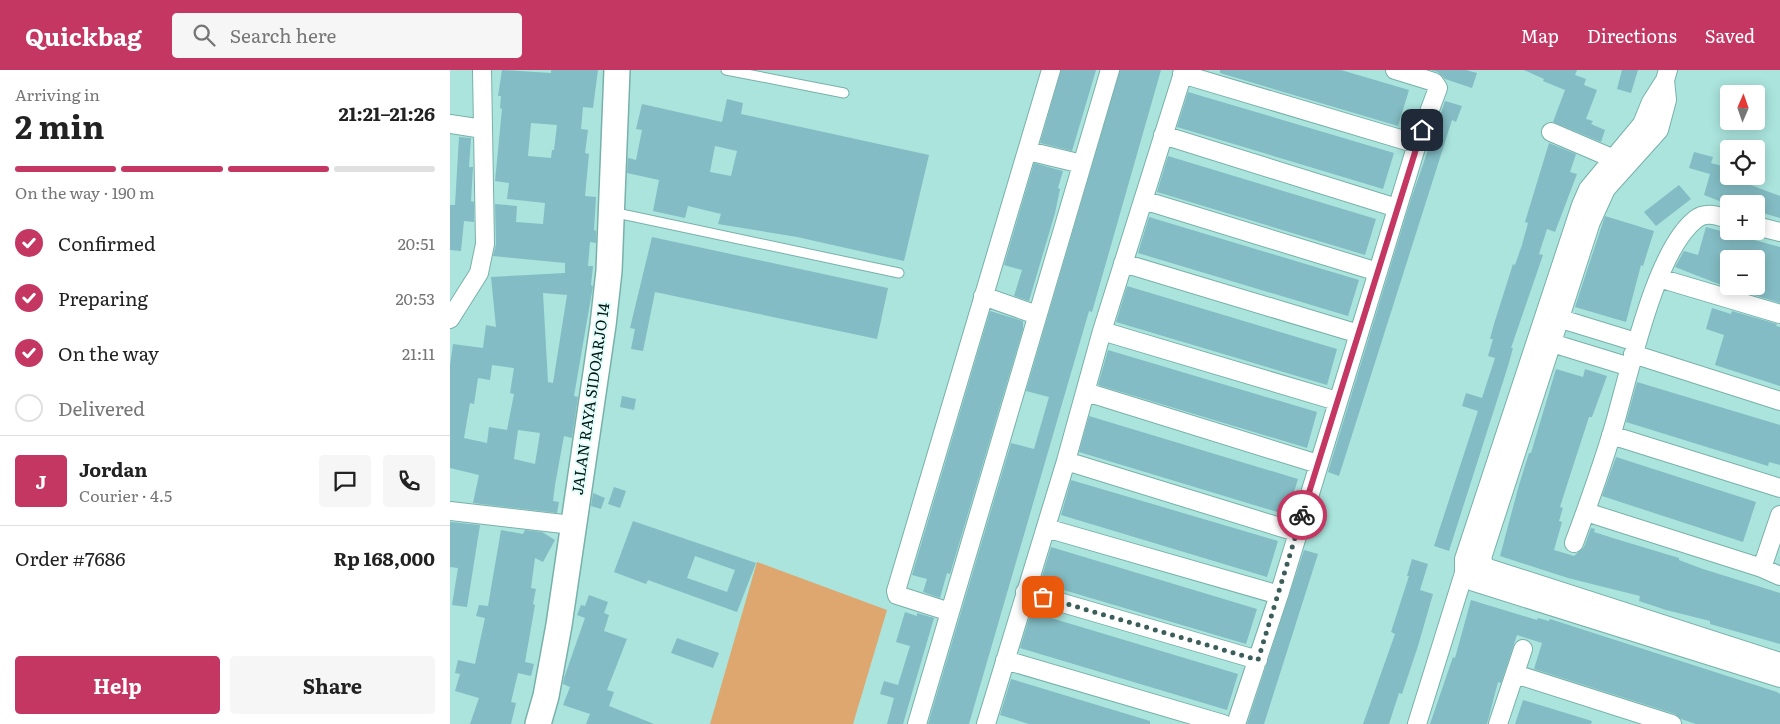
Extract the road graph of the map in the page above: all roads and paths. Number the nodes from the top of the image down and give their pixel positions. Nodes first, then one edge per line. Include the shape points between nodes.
1 (482, 70) edge
2 (617, 70) edge
3 (726, 70) edge
4 (1051, 70) edge
5 (1110, 70) edge
6 (1395, 70) edge
7 (1183, 72) edge
8 (1666, 75) edge
9 (844, 93) dead end
10 (450, 124) edge
11 (483, 129) junction
12 (1551, 132) dead end
13 (1163, 135) junction
14 (1417, 144) junction
15 (1028, 151) junction
16 (1614, 159) junction
17 (1082, 164) junction
18 (1602, 183) junction
19 (1143, 200) junction
20 (1397, 208) junction
21 (612, 212) junction
22 (1720, 217) edge
23 (1765, 228) edge
24 (1780, 232) edge
25 (1123, 263) junction
26 (1378, 272) junction
27 (899, 273) dead end
28 (1660, 278) junction
29 (983, 296) junction
30 (1780, 314) edge
31 (1037, 315) junction
32 (1552, 316) junction
33 (450, 319) edge
34 (1102, 331) junction
35 (1359, 334) junction
36 (1544, 340) junction
37 (1633, 355) junction
38 (1086, 392) junction
39 (1337, 401) junction
40 (1780, 401) edge
41 (1611, 435) junction
42 (1066, 462) junction
43 (1318, 464) junction
44 (1780, 488) edge
45 (450, 511) edge
46 (1586, 512) junction
47 (1780, 515) edge
48 (572, 525) junction
49 (1046, 528) junction
50 (1296, 532) junction
51 (1574, 544) dead end
52 (1485, 567) junction
53 (1762, 568) junction
54 (1464, 573) junction
55 (1780, 576) edge
56 (1025, 592) junction
57 (1279, 595) junction
58 (1571, 604) junction
59 (950, 612) junction
60 (1523, 649) dead end
61 (1005, 660) junction
62 (1258, 660) junction
63 (1780, 662) edge
64 (1515, 674) junction
65 (1780, 678) edge
66 (538, 724) edge
67 (917, 724) edge
68 (986, 724) edge
69 (1223, 724) edge
70 (1236, 724) edge
71 (1417, 724) edge
72 (1498, 724) edge
73 (1672, 724) edge

1 - 11 street
2 - 21 main road, JALAN RAYA SIDOARJO 14
3 - 9 lane
4 - 15 street
5 - 17 street
6 - 14 street via 1437,84
7 - 13 street
7 - 14 street
8 - 16 street via 1642,124
8 - 18 street via 1667,100 1660,130
10 - 11 street
11 - 33 street via 483,259 479,273
12 - 16 street
13 - 19 street
13 - 20 street
14 - 20 street
15 - 17 street
15 - 29 street
16 - 18 street
17 - 31 street
18 - 32 street via 1581,205
19 - 25 street
19 - 26 street
20 - 26 street
21 - 27 lane
21 - 48 main road, JALAN RAYA SIDOARJO 14 via 603,325
22 - 28 street via 1703,215 1696,219 1674,244
23 - 24 street
25 - 34 street
25 - 35 street
26 - 35 street
28 - 30 street
28 - 37 street
29 - 31 street
29 - 59 street via 896,591 897,596
31 - 59 street
32 - 36 street
32 - 37 street
34 - 38 street
34 - 39 street
35 - 39 street
36 - 37 street
36 - 52 street via 1482,558
36 - 54 street via 1464,559
37 - 40 street
37 - 41 street
38 - 42 street
38 - 43 street
39 - 43 street
41 - 44 street
41 - 46 street
42 - 49 street
42 - 50 street
43 - 50 street
45 - 48 street
46 - 51 street
46 - 53 street
47 - 53 street
48 - 66 main road, JALAN RAYA SIDOARJO 14 via 559,625
49 - 56 street
49 - 57 street
50 - 57 street
52 - 54 street
52 - 58 street
53 - 55 street
54 - 58 street via 1474,582
54 - 71 street
56 - 61 street
56 - 62 street
57 - 62 street
58 - 63 street
58 - 65 street
59 - 67 street
60 - 64 street
61 - 68 street
61 - 69 street
62 - 70 street
64 - 72 street
64 - 73 street

